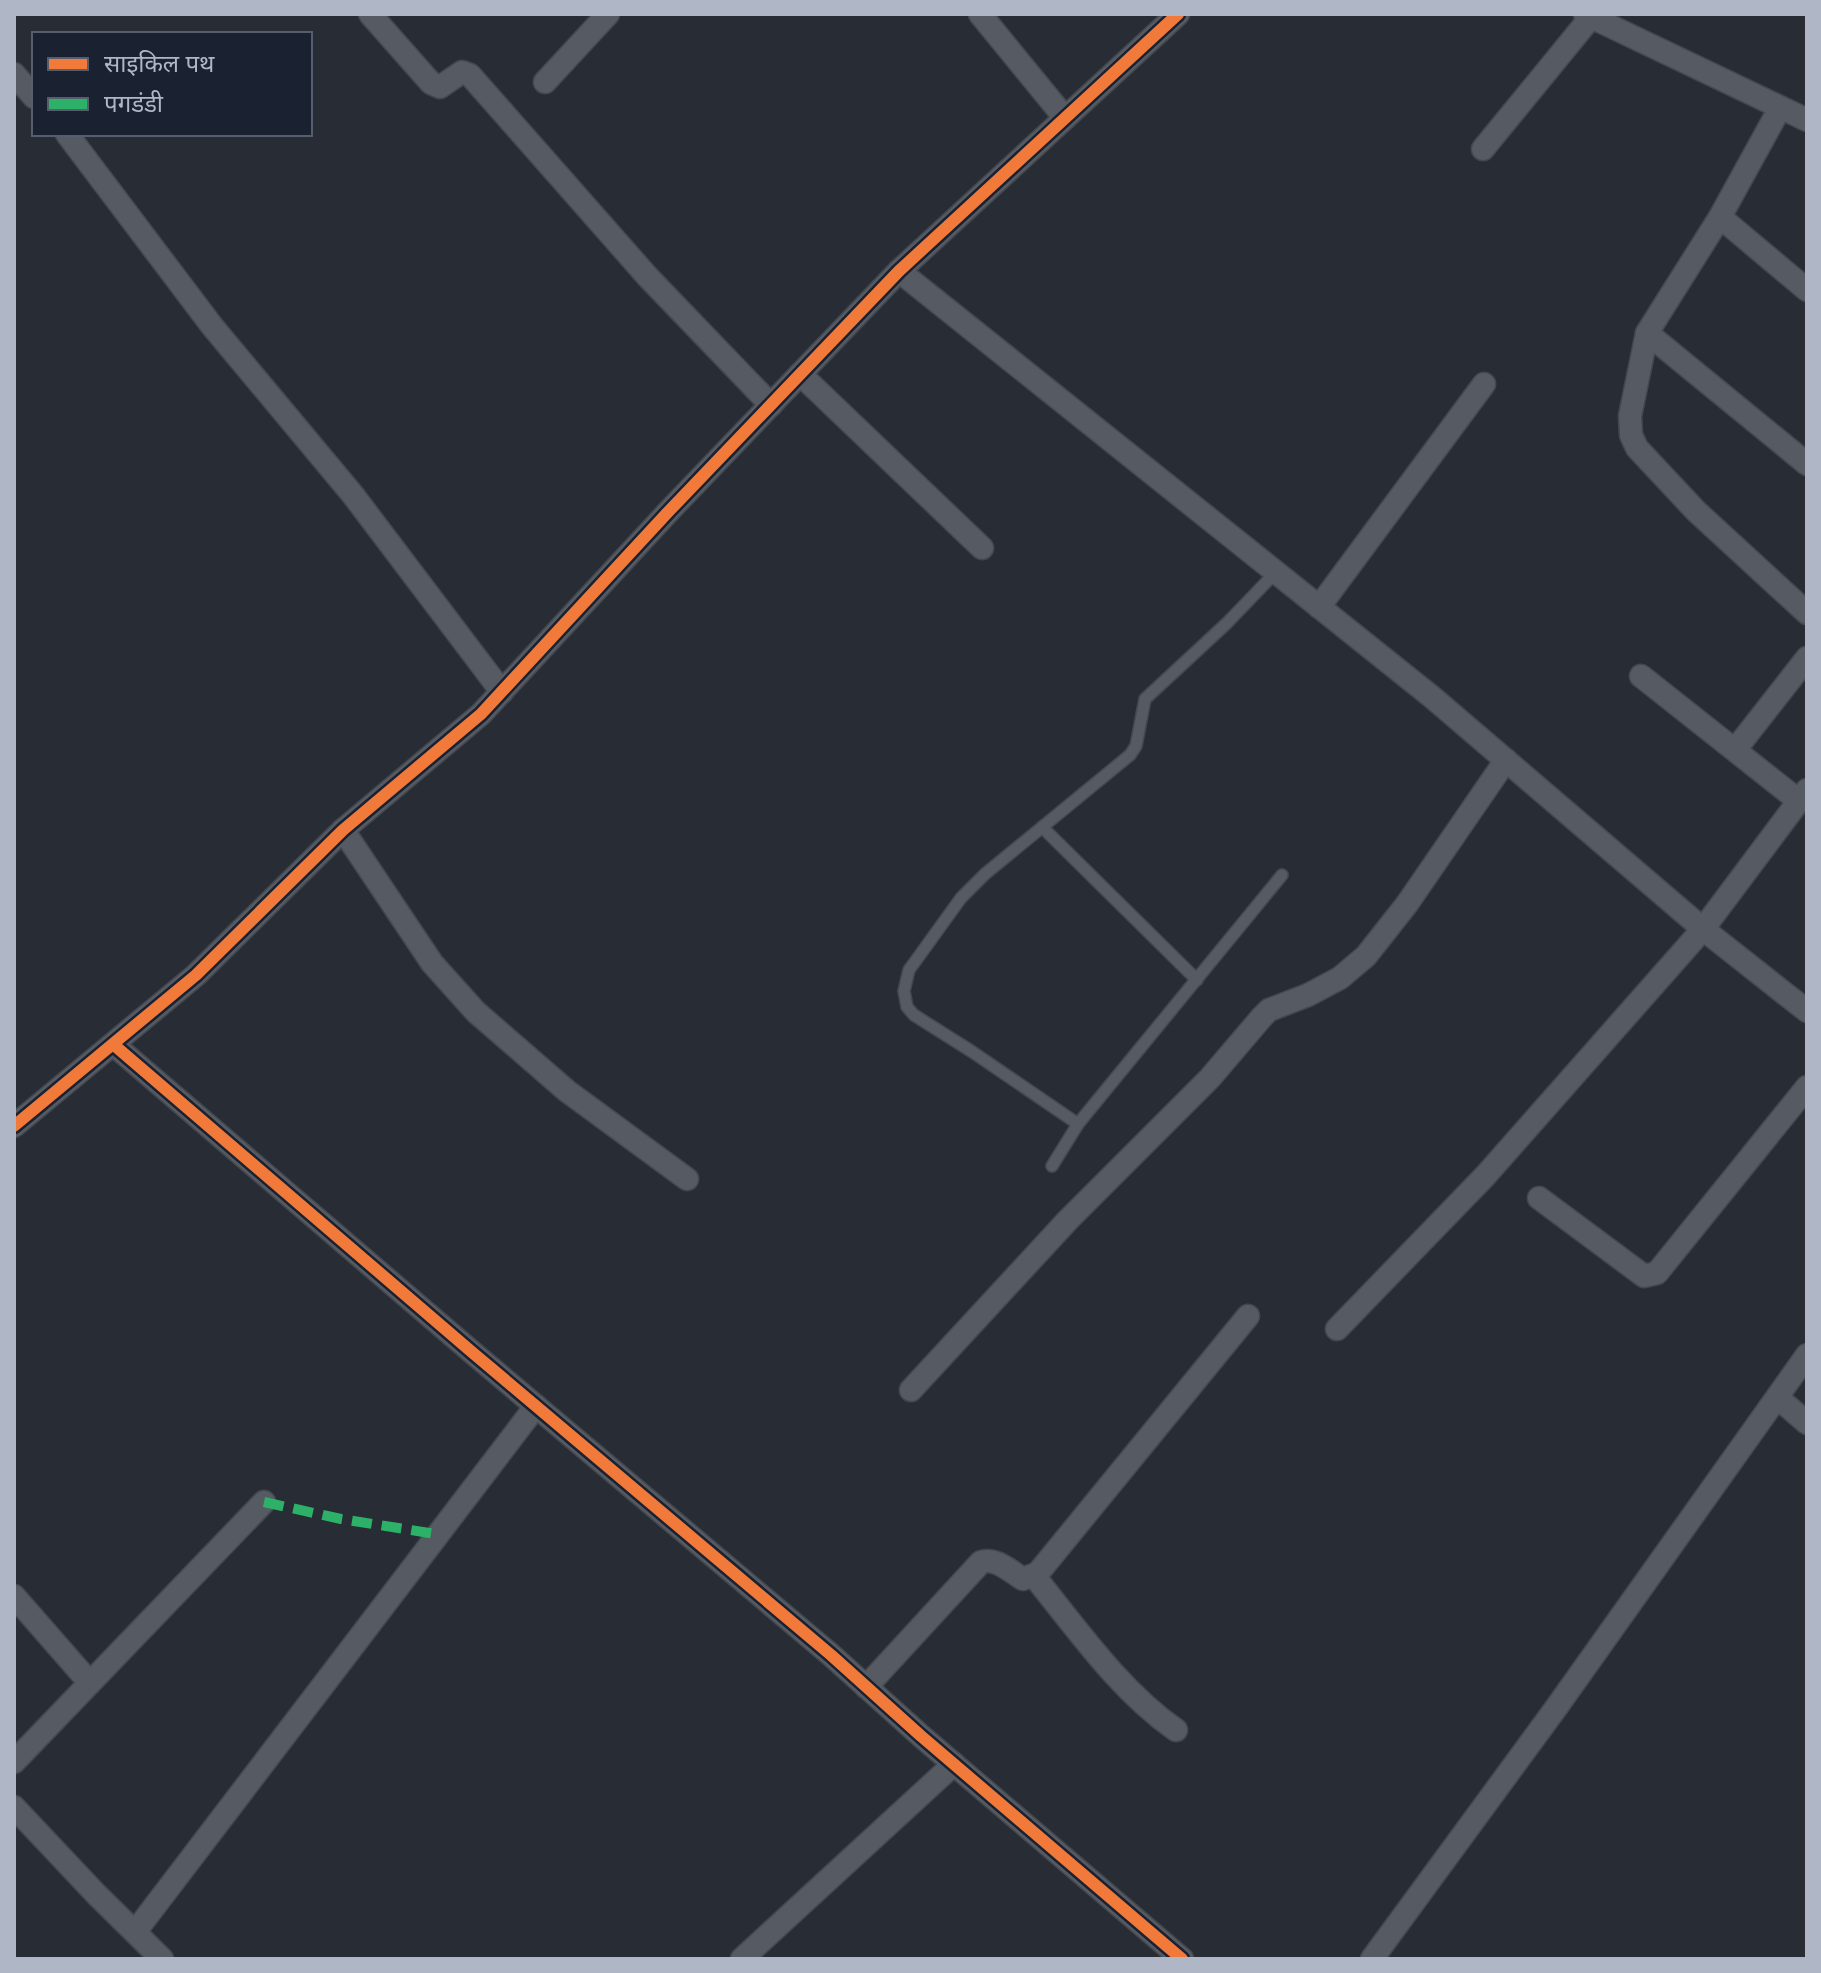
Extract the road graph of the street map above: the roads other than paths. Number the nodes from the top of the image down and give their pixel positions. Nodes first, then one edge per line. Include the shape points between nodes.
1 (370, 14) edge
2 (608, 14) edge
3 (980, 14) edge
4 (1178, 14) edge
5 (1588, 15) edge
6 (14, 74) edge
7 (545, 82) dead end
8 (32, 95) edge
9 (1780, 108) junction
10 (1065, 118) junction
11 (1807, 120) edge
12 (69, 136) edge
13 (1483, 149) dead end
14 (1720, 217) junction
15 (899, 271) junction
16 (1807, 290) edge
17 (1647, 333) junction
18 (800, 374) junction
19 (1484, 384) dead end
20 (771, 405) junction
21 (1807, 464) edge
22 (982, 548) dead end
23 (1276, 572) junction
24 (1319, 607) junction
25 (1807, 613) edge
26 (1806, 662) edge
27 (1641, 676) dead end
28 (502, 692) junction
29 (1735, 750) junction
30 (1506, 760) junction
31 (1803, 795) edge
32 (1042, 827) junction
33 (343, 830) junction
34 (1282, 875) dead end
35 (1703, 929) junction
36 (1197, 980) junction
37 (1807, 1011) edge
38 (114, 1045) junction
39 (1807, 1087) edge
40 (1078, 1124) junction
41 (14, 1126) edge
42 (1052, 1166) dead end
43 (687, 1179) dead end
44 (1539, 1198) dead end
45 (1248, 1316) dead end
46 (1337, 1329) dead end
47 (1807, 1355) edge
48 (911, 1390) dead end
49 (1778, 1398) junction
50 (536, 1406) junction
51 (1807, 1423) edge
52 (264, 1502) dead end
53 (1034, 1576) junction
54 (14, 1596) edge
55 (90, 1683) junction
56 (866, 1687) junction
57 (1176, 1730) dead end
58 (14, 1762) edge
59 (954, 1764) junction
60 (14, 1807) edge
61 (135, 1932) junction
62 (162, 1959) edge
63 (742, 1959) edge
64 (1182, 1959) edge
65 (1372, 1959) edge

1 - 20 street via 431,83 440,87 462,72 470,75 647,276
2 - 7 street
3 - 10 street
4 - 10 street
5 - 9 street
5 - 13 street
6 - 8 street
9 - 11 street
9 - 14 street
10 - 15 street
12 - 28 street
14 - 16 street
14 - 17 street
15 - 18 street
15 - 23 street
17 - 21 street
17 - 25 street via 1630,416 1637,448 1696,511
18 - 20 street
18 - 22 street
19 - 24 street
20 - 28 street
23 - 24 street
23 - 32 lane via 1145,699 1130,755
24 - 30 street
26 - 29 street
27 - 29 street
28 - 33 street
29 - 31 street
30 - 35 street
30 - 48 street via 1366,956 1340,978 1269,1010
31 - 35 street
32 - 36 lane
32 - 40 lane via 961,898 909,970 904,991 914,1015
33 - 38 street via 196,975
33 - 43 street via 432,963 476,1012 567,1091
34 - 36 lane
35 - 37 street
35 - 46 street via 1486,1175
36 - 40 lane
38 - 41 street
38 - 50 street
39 - 44 street via 1657,1273 1644,1276
40 - 42 lane
45 - 53 street
47 - 49 street
49 - 51 street
49 - 65 street
50 - 56 street
50 - 61 street
52 - 55 street
53 - 56 street via 1023,1579 995,1562 981,1562
53 - 57 street via 1149,1711
54 - 55 street
55 - 58 street
56 - 59 street
59 - 63 street
59 - 64 street
60 - 61 street
61 - 62 street

